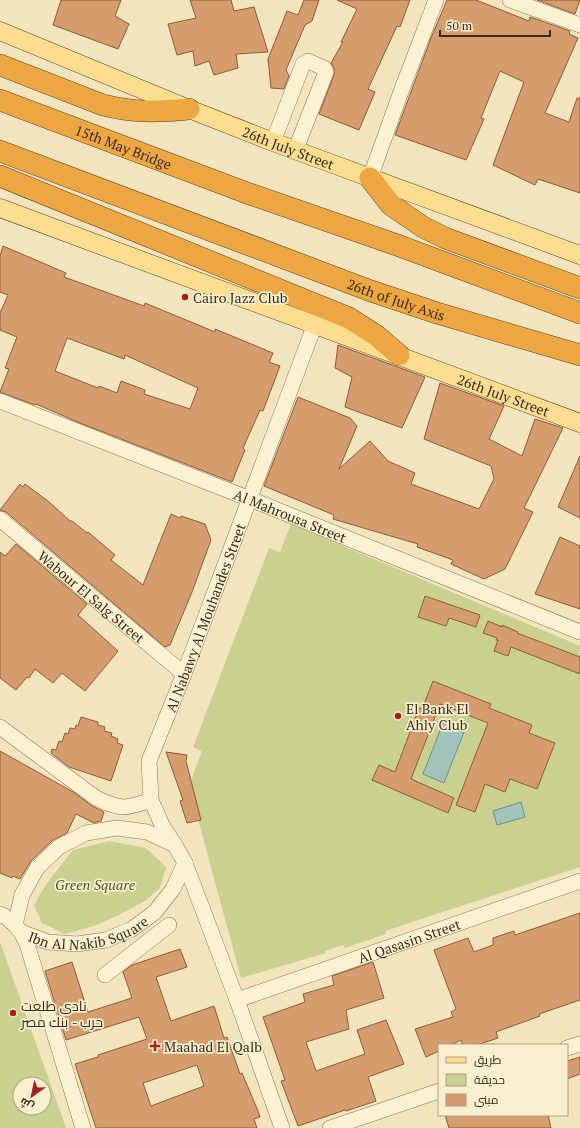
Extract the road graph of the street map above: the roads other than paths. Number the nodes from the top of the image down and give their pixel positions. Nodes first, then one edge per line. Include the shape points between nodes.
1 (436, 0) edge
2 (510, 0) edge
3 (580, 25) edge
4 (0, 31) edge
5 (0, 66) edge
6 (0, 100) edge
7 (189, 109) junction
8 (273, 142) junction
9 (0, 151) edge
10 (295, 151) junction
11 (0, 176) edge
12 (370, 178) junction
13 (0, 208) edge
14 (580, 255) edge
15 (580, 288) edge
16 (580, 313) edge
17 (314, 324) junction
18 (400, 355) junction
19 (580, 355) edge
20 (0, 401) edge
21 (580, 423) edge
22 (250, 499) junction
23 (0, 519) edge
24 (580, 632) edge
25 (184, 674) junction
26 (0, 728) edge
27 (151, 800) junction
28 (175, 845) junction
29 (185, 863) junction
30 (580, 881) edge
31 (0, 914) edge
32 (147, 918) junction
33 (18, 929) junction
34 (105, 975) dead end
35 (237, 1000) junction
36 (580, 1044) edge
37 (568, 1048) edge
38 (438, 1091) edge
39 (83, 1128) edge
40 (282, 1128) edge
41 (330, 1128) edge

1 - 12 street
2 - 3 street
4 - 7 main road, 26th July Street
5 - 7 highway via 119,109 150,112
6 - 16 highway, 15th May Bridge via 247,193 412,250
7 - 8 main road, 26th July Street
8 - 10 main road, 26th July Street
8 - 10 street via 303,64 308,61 324,68 326,72
9 - 19 highway, 26th of July Axis via 384,296
10 - 12 main road, 26th July Street
11 - 18 highway via 349,318
12 - 14 main road, 26th July Street
12 - 15 highway via 391,205 444,238
13 - 17 main road, 26th July Street
17 - 18 main road, 26th July Street
17 - 22 street, Al Nabawy Al Mouhandes Street
18 - 21 main road, 26th July Street
20 - 22 street, Al Mahrousa Street
22 - 24 street, Al Mahrousa Street
22 - 25 street, Al Nabawy Al Mouhandes Street
23 - 25 street, Wabour El Salg Street
25 - 27 street, Al Nabawy Al Mouhandes Street via 149,761
26 - 27 street via 107,804 132,807
27 - 28 street, Al Nabawy Al Mouhandes Street
28 - 29 street
28 - 33 street, Ibn Al Nakib Square via 147,832 117,828 86,833 59,847 37,868 22,895
29 - 32 street, Ibn Al Nakib Square via 173,889
29 - 35 street
30 - 35 street, Al Qasasin Street
31 - 33 street
32 - 33 street, Ibn Al Nakib Square via 132,929 106,940 77,944 48,942
32 - 34 street via 165,928
33 - 39 street via 27,944
35 - 40 street
36 - 37 street
38 - 41 street

